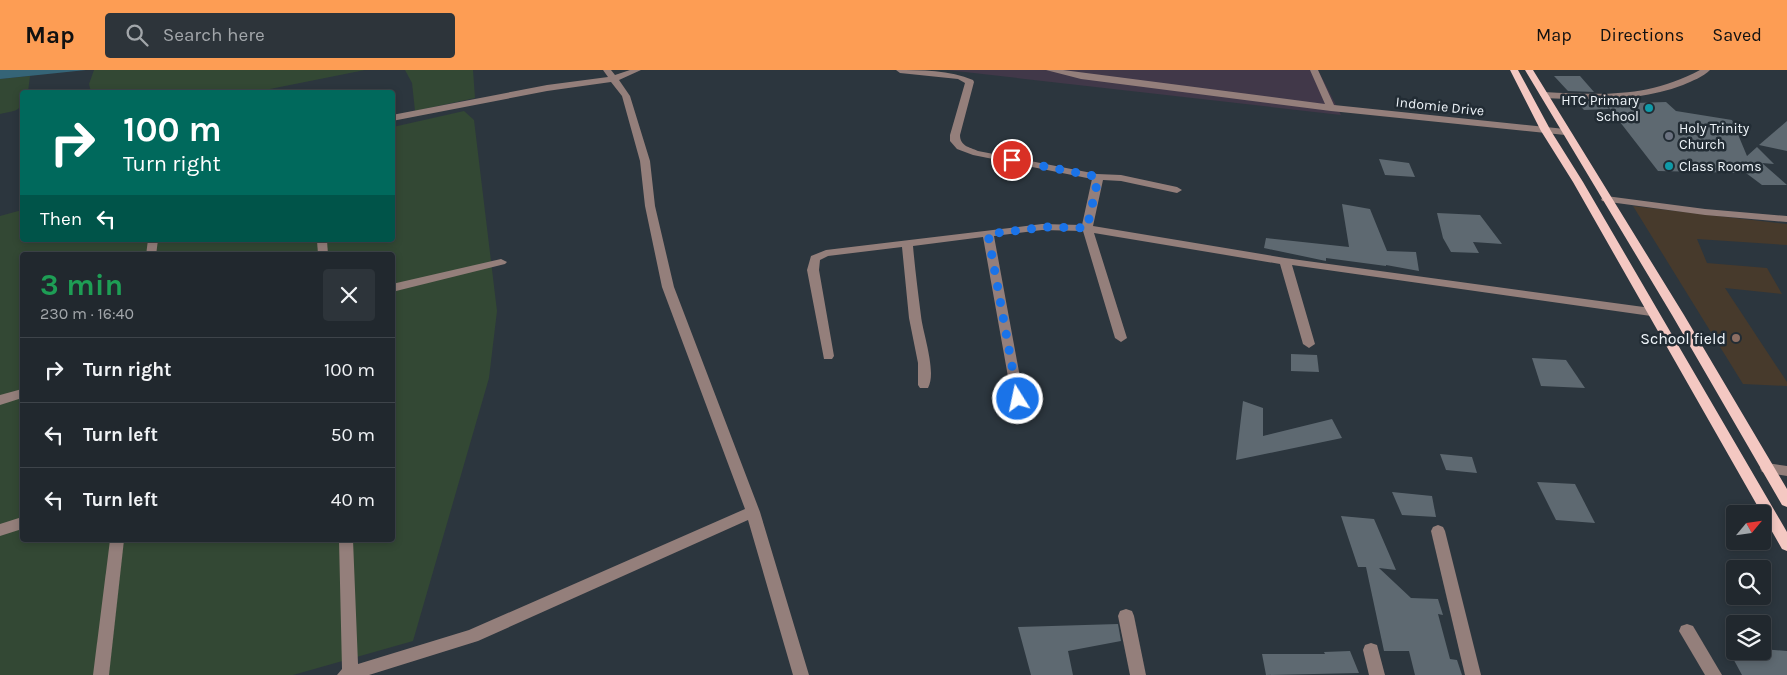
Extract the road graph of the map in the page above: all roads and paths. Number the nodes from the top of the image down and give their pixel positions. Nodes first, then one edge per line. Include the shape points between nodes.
1 (637, 70) edge
2 (900, 70) edge
3 (1050, 70) edge
4 (1314, 70) edge
5 (1514, 70) edge
6 (1529, 70) edge
7 (1706, 70) edge
8 (1081, 73) edge
9 (610, 74) edge
10 (1544, 94) junction
11 (1331, 108) junction
12 (395, 117) edge
13 (1546, 131) junction
14 (1565, 132) junction
15 (1097, 177) junction
16 (1177, 190) dead end
17 (1606, 199) junction
18 (1787, 219) edge
19 (1087, 228) junction
20 (988, 234) junction
21 (907, 244) junction
22 (1285, 261) junction
23 (501, 262) dead end
24 (395, 287) edge
25 (1651, 312) junction
26 (1121, 338) dead end
27 (1309, 344) dead end
28 (828, 356) dead end
29 (924, 385) dead end
30 (20, 395) edge
31 (1018, 399) dead end
32 (0, 400) edge
33 (1767, 468) junction
34 (1787, 471) edge
35 (1787, 501) edge
36 (753, 512) junction
37 (20, 524) edge
38 (0, 530) edge
39 (1438, 531) dead end
40 (117, 542) edge
41 (346, 542) edge
42 (1787, 545) edge
43 (1126, 616) dead end
44 (1686, 631) dead end
45 (1371, 650) dead end
46 (348, 674) edge
47 (100, 675) edge
48 (801, 675) edge
49 (1138, 675) edge
50 (1378, 675) edge
51 (1473, 675) edge
52 (1714, 675) edge

1 - 9 street
2 - 15 street via 960,77 970,82 955,135 960,147
3 - 8 street, Indomie Drive
4 - 11 street
5 - 13 main road
6 - 10 main road
7 - 10 street via 1669,88 1637,96
8 - 11 street, Indomie Drive
9 - 12 street via 591,83
9 - 36 street via 626,96 645,161 650,206 668,287
10 - 14 main road
11 - 13 street, Indomie Drive
13 - 14 street, Indomie Drive
13 - 25 main road
14 - 17 main road
15 - 16 street via 1121,178
15 - 19 street
17 - 18 street
17 - 33 main road
19 - 20 street via 1047,227
19 - 22 street
19 - 26 street
20 - 21 street
20 - 31 street
21 - 28 street via 826,253 815,258 813,270
21 - 29 street via 915,318 924,363
22 - 25 street
22 - 27 street
23 - 24 street
25 - 42 main road
30 - 32 street
33 - 34 street
33 - 35 main road
36 - 46 street via 472,636
36 - 48 street
37 - 38 street
39 - 51 street
40 - 47 street
41 - 46 street
43 - 49 street
44 - 52 street
45 - 50 street

